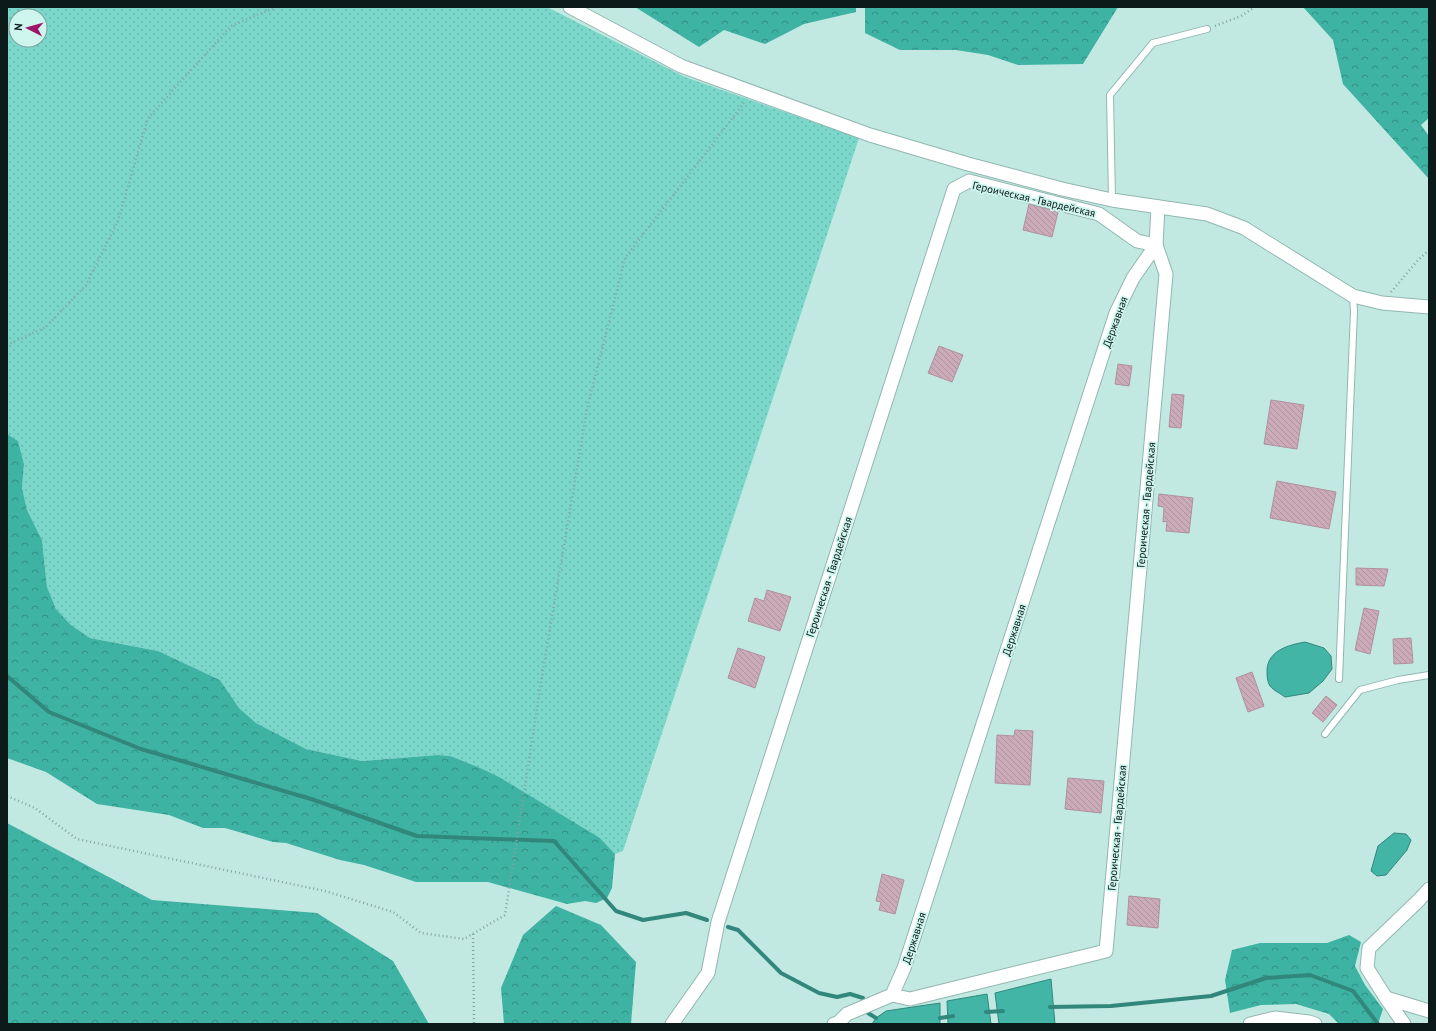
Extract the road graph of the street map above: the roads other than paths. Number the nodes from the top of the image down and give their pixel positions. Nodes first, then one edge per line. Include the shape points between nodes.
1 (570, 7) edge
2 (1207, 29) road end
3 (1112, 200) junction
4 (1158, 207) junction
5 (1156, 245) junction
6 (1353, 296) junction
7 (1429, 307) edge
8 (1429, 675) edge
9 (1339, 678) dead end
10 (1325, 734) dead end
11 (1429, 889) edge
12 (892, 995) junction
13 (1386, 998) junction
14 (1429, 1010) edge
15 (672, 1024) edge
16 (838, 1024) edge
17 (1250, 1024) edge
18 (1315, 1024) edge
19 (1404, 1024) edge

1 - 3 street via 681,66 870,135 968,164
2 - 3 lane via 1154,43 1110,95
3 - 4 street
4 - 5 street
4 - 6 street via 1207,214 1244,228
5 - 12 street, Державная via 1133,278 1116,313 904,968
5 - 12 street, Героическая - Гвардейская via 1166,274 1106,951 910,999
5 - 15 street, Героическая - Гвардейская via 1137,242 1099,214 969,182 954,188 718,922 708,973
6 - 7 street via 1382,303
6 - 9 lane
8 - 10 lane via 1360,690
11 - 13 street via 1369,948 1367,968
12 - 16 street via 847,1014
13 - 14 street
13 - 19 street
17 - 18 street via 1275,1018

